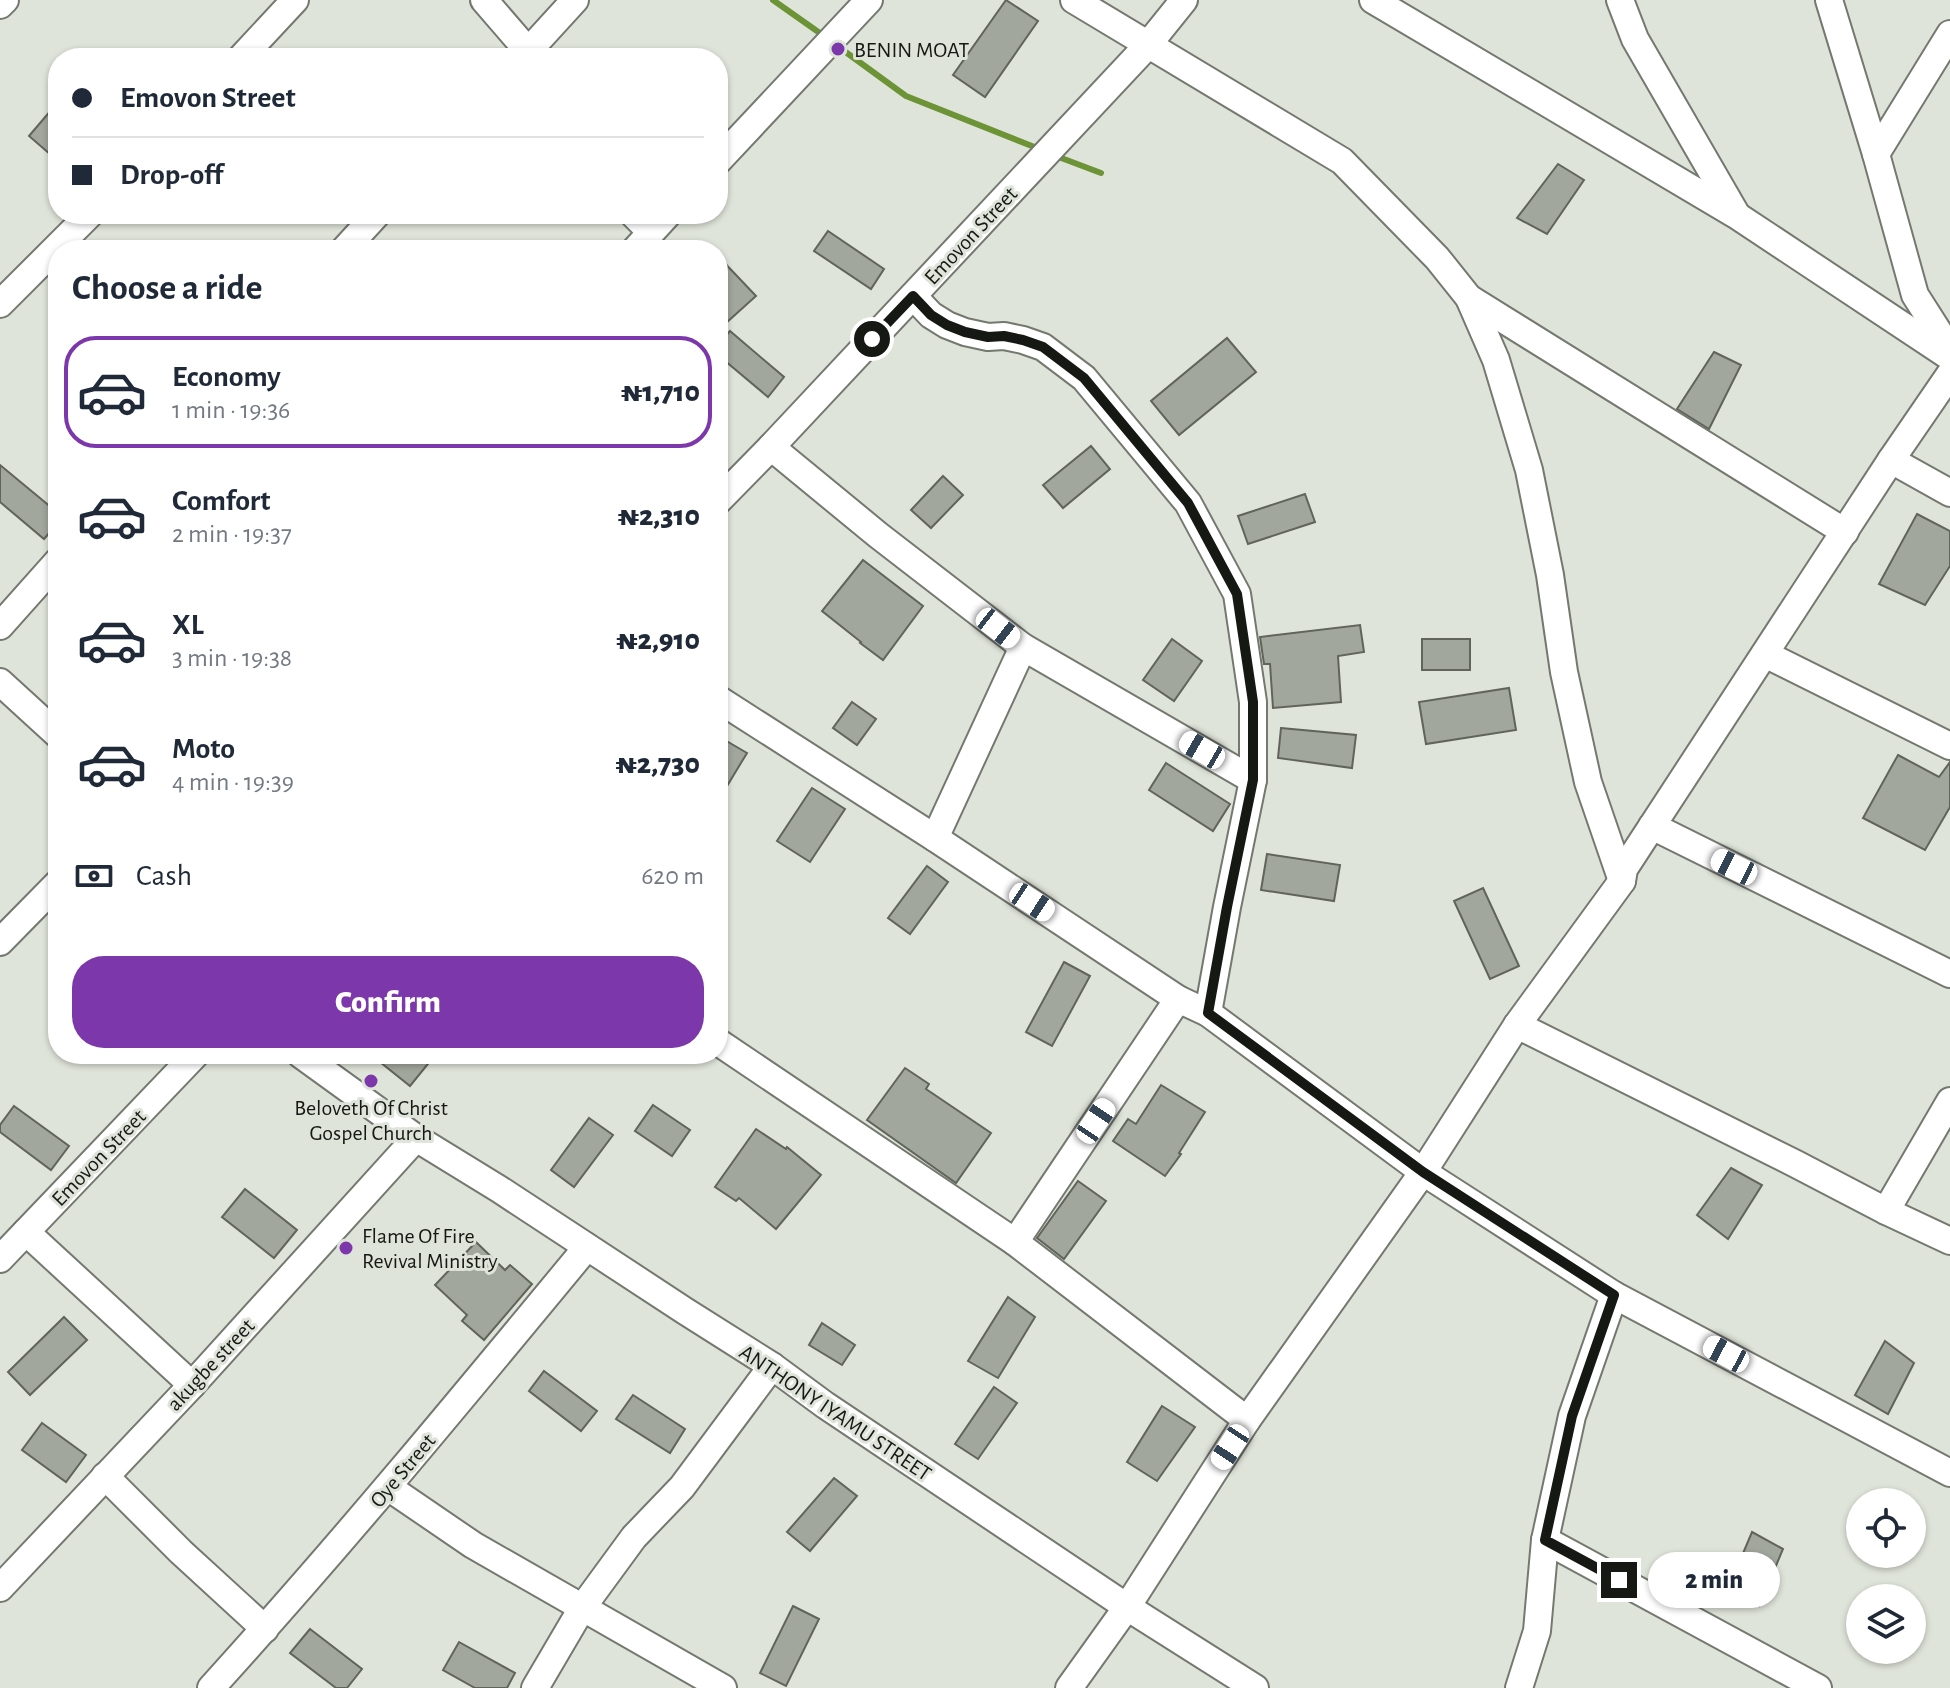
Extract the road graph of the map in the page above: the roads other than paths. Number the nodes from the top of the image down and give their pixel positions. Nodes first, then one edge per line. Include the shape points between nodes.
1 (5, 0) edge
2 (295, 0) edge
3 (484, 0) edge
4 (575, 0) edge
5 (869, 0) edge
6 (1074, 0) edge
7 (1184, 0) edge
8 (1373, 0) edge
9 (1620, 0) edge
10 (1829, 0) edge
11 (0, 5) edge
12 (1950, 34) edge
13 (1147, 46) junction
14 (250, 48) edge
15 (520, 48) edge
16 (531, 48) edge
17 (728, 150) edge
18 (1876, 154) junction
19 (1736, 215) junction
20 (80, 224) edge
21 (368, 224) edge
22 (64, 240) edge
23 (353, 240) edge
24 (48, 256) edge
25 (913, 296) junction
26 (1469, 298) junction
27 (0, 304) edge
28 (1950, 350) edge
29 (1950, 357) edge
30 (1950, 374) edge
31 (771, 447) junction
32 (1891, 460) junction
33 (728, 491) edge
34 (1950, 493) edge
35 (1845, 532) junction
36 (48, 572) edge
37 (0, 626) edge
38 (1023, 647) junction
39 (1765, 654) junction
40 (0, 682) edge
41 (728, 705) edge
42 (48, 726) edge
43 (1950, 746) edge
44 (1253, 780) junction
45 (1652, 826) junction
46 (935, 838) junction
47 (1622, 881) junction
48 (48, 895) edge
49 (0, 942) edge
50 (1950, 974) edge
51 (1178, 999) junction
52 (1208, 1013) junction
53 (1517, 1025) junction
54 (728, 1049) edge
55 (186, 1064) edge
56 (314, 1064) edge
57 (1950, 1101) edge
58 (416, 1138) junction
59 (1423, 1172) junction
60 (1886, 1211) junction
61 (26, 1232) junction
62 (1950, 1241) edge
63 (1015, 1242) junction
64 (587, 1247) junction
65 (0, 1259) edge
66 (1614, 1295) junction
67 (772, 1366) junction
68 (192, 1385) junction
69 (1247, 1420) junction
70 (1950, 1473) edge
71 (105, 1476) junction
72 (388, 1487) junction
73 (1545, 1540) junction
74 (0, 1588) edge
75 (1127, 1607) junction
76 (582, 1608) junction
77 (265, 1629) junction
78 (211, 1688) edge
79 (535, 1688) edge
80 (723, 1688) edge
81 (1069, 1688) edge
82 (1255, 1688) edge
83 (1519, 1688) edge
84 (1818, 1688) edge

1 - 11 street
2 - 14 street
3 - 15 street
4 - 16 street
5 - 17 street
6 - 13 street
7 - 13 street, Emovon Street
8 - 19 street
9 - 19 street via 1635,39
10 - 18 street
12 - 18 street
13 - 25 street, Emovon Street
13 - 26 street via 1342,161
18 - 28 street via 1915,295
19 - 29 street
20 - 22 street
21 - 23 street
24 - 27 street
25 - 31 street, Emovon Street
25 - 44 street via 947,325 1023,340 1064,362 1084,378 1188,503 1237,594 1253,702
26 - 35 street
26 - 47 street via 1496,360 1529,470 1588,782
30 - 32 street
31 - 33 street, Emovon Street
31 - 38 street
32 - 34 street
32 - 35 street
35 - 39 street
36 - 37 street
38 - 44 street
38 - 46 street
39 - 43 street
39 - 45 street
40 - 42 street
41 - 46 street
44 - 52 street
45 - 47 street
45 - 50 street
46 - 51 street
47 - 53 street
48 - 49 street
51 - 52 street
51 - 63 street
52 - 59 street
53 - 59 street
53 - 60 street
54 - 63 street
55 - 61 street, Emovon Street
56 - 58 street
57 - 60 street
58 - 64 street, ANTHONY IYAMU STREET
58 - 68 street, akugbe street
59 - 66 street
59 - 69 street
60 - 62 street
61 - 65 street, Emovon Street
61 - 68 street
63 - 69 street
64 - 67 street, ANTHONY IYAMU STREET
64 - 72 street, Oye Street
66 - 70 street
66 - 73 street via 1572,1416
67 - 75 street, ANTHONY IYAMU STREET
67 - 76 street
68 - 71 street, akugbe street
69 - 75 street
71 - 74 street, akugbe street
71 - 77 street
72 - 76 street via 473,1545
72 - 77 street, Oye Street
73 - 83 street via 1537,1631
73 - 84 street
75 - 81 street
75 - 82 street, ANTHONY IYAMU STREET
76 - 79 street
76 - 80 street
77 - 78 street, Oye Street

